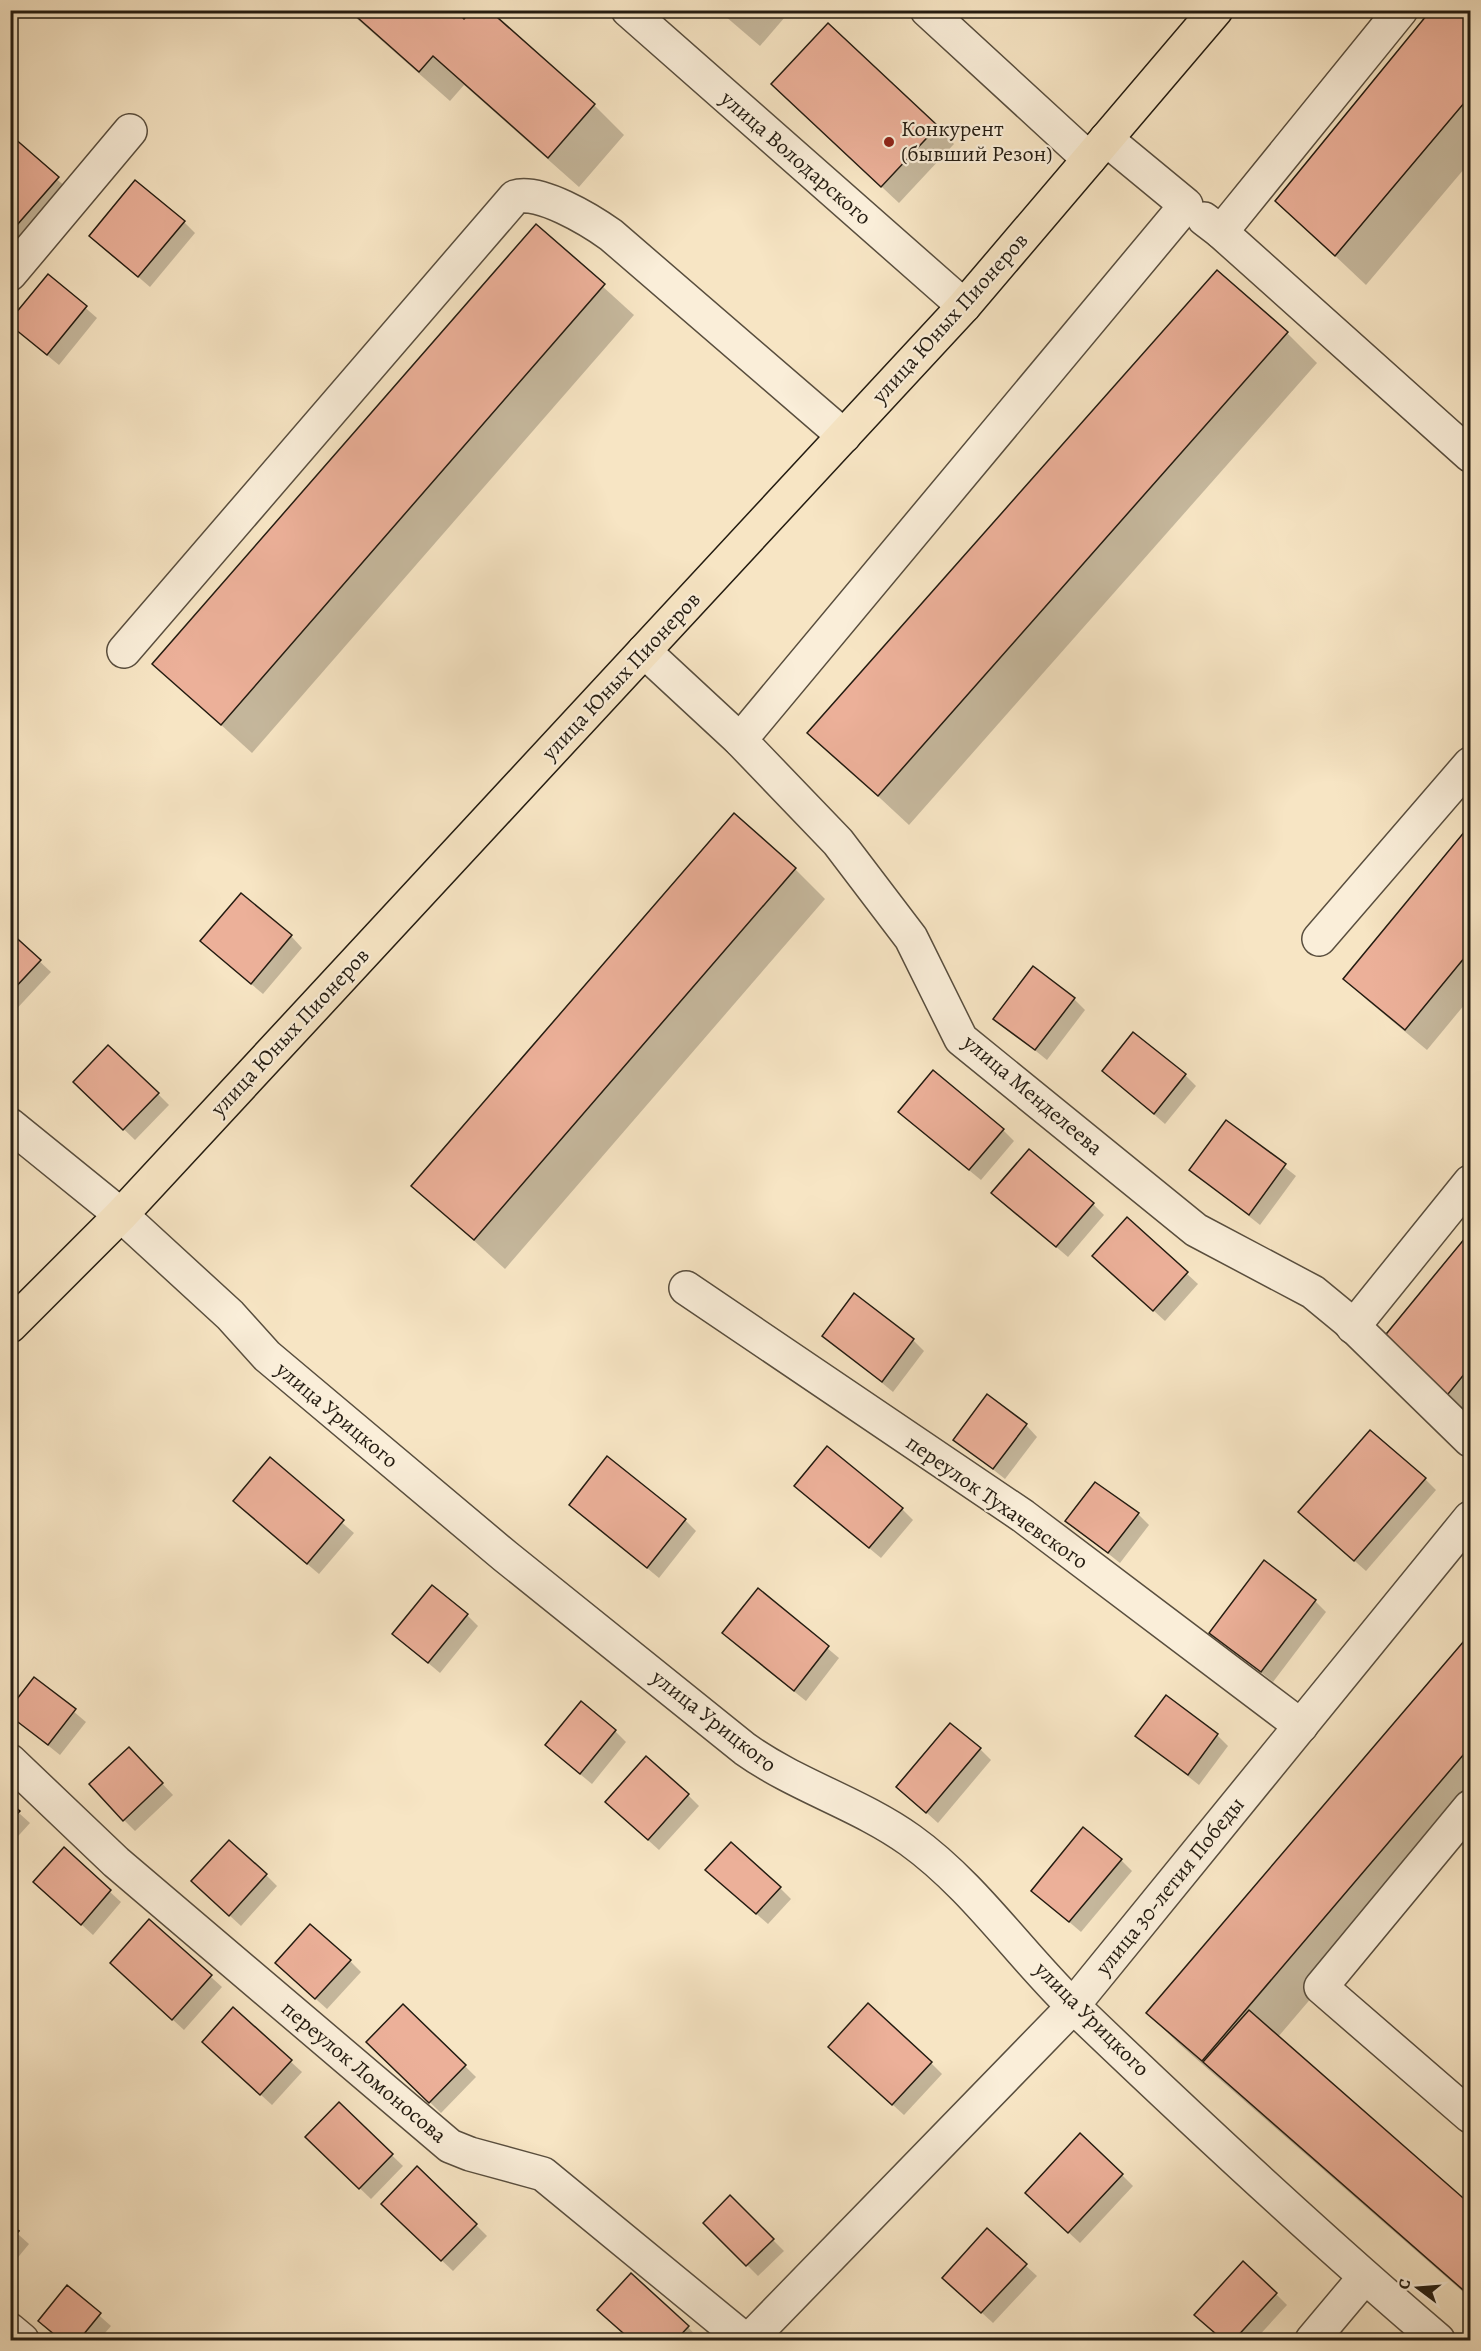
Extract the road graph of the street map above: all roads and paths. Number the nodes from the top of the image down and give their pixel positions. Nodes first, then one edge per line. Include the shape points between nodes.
1 (628, 10) edge
2 (927, 10) edge
3 (1216, 10) edge
4 (1401, 10) edge
5 (130, 131) dead end
6 (1098, 149) junction
7 (1186, 205) junction
8 (1221, 232) junction
9 (10, 274) edge
10 (964, 306) junction
11 (844, 436) junction
12 (1470, 455) edge
13 (124, 651) dead end
14 (644, 651) junction
15 (740, 740) junction
16 (1470, 764) edge
17 (1318, 939) dead end
18 (10, 1125) edge
19 (1470, 1182) edge
20 (121, 1215) junction
21 (686, 1288) dead end
22 (10, 1326) edge
23 (1353, 1326) junction
24 (1470, 1440) edge
25 (1470, 1518) edge
26 (1300, 1726) junction
27 (10, 1761) edge
28 (1470, 1807) edge
29 (1073, 2006) junction
30 (1470, 2116) edge
31 (1365, 2277) junction
32 (10, 2330) edge
33 (22, 2340) edge
34 (747, 2340) edge
35 (1312, 2340) edge
36 (1438, 2340) edge

1 - 10 street, улица Володарского
2 - 6 street
3 - 6 main road, улица Юных Пионеров
4 - 8 street
5 - 9 street
6 - 7 street
6 - 10 main road, улица Юных Пионеров
7 - 8 street
7 - 15 street
8 - 12 street
10 - 11 main road, улица Юных Пионеров
11 - 13 street via 611,235 592,222 525,194 515,197
11 - 14 main road, улица Юных Пионеров
14 - 15 street, улица Менделеева
14 - 20 main road, улица Юных Пионеров
15 - 23 street, улица Менделеева via 838,842 911,938 961,1039 1196,1230 1314,1292
16 - 17 street
18 - 20 street, улица Урицкого
19 - 23 street
20 - 22 main road, улица Юных Пионеров
20 - 29 street, улица Урицкого via 230,1315 267,1356 505,1556 746,1749 770,1767 910,1840 944,1868
21 - 26 street, переулок Тухачевского via 1023,1516
23 - 24 street, улица Менделеева
25 - 26 street, улица 30-летия Победы
26 - 29 street, улица 30-летия Победы
27 - 34 street, переулок Ломоносова via 116,1862 450,2146 543,2174
28 - 30 street via 1321,1986
29 - 31 street, улица Урицкого
29 - 34 street, улица 30-летия Победы
31 - 35 street
31 - 36 street, улица Урицкого
32 - 33 street

